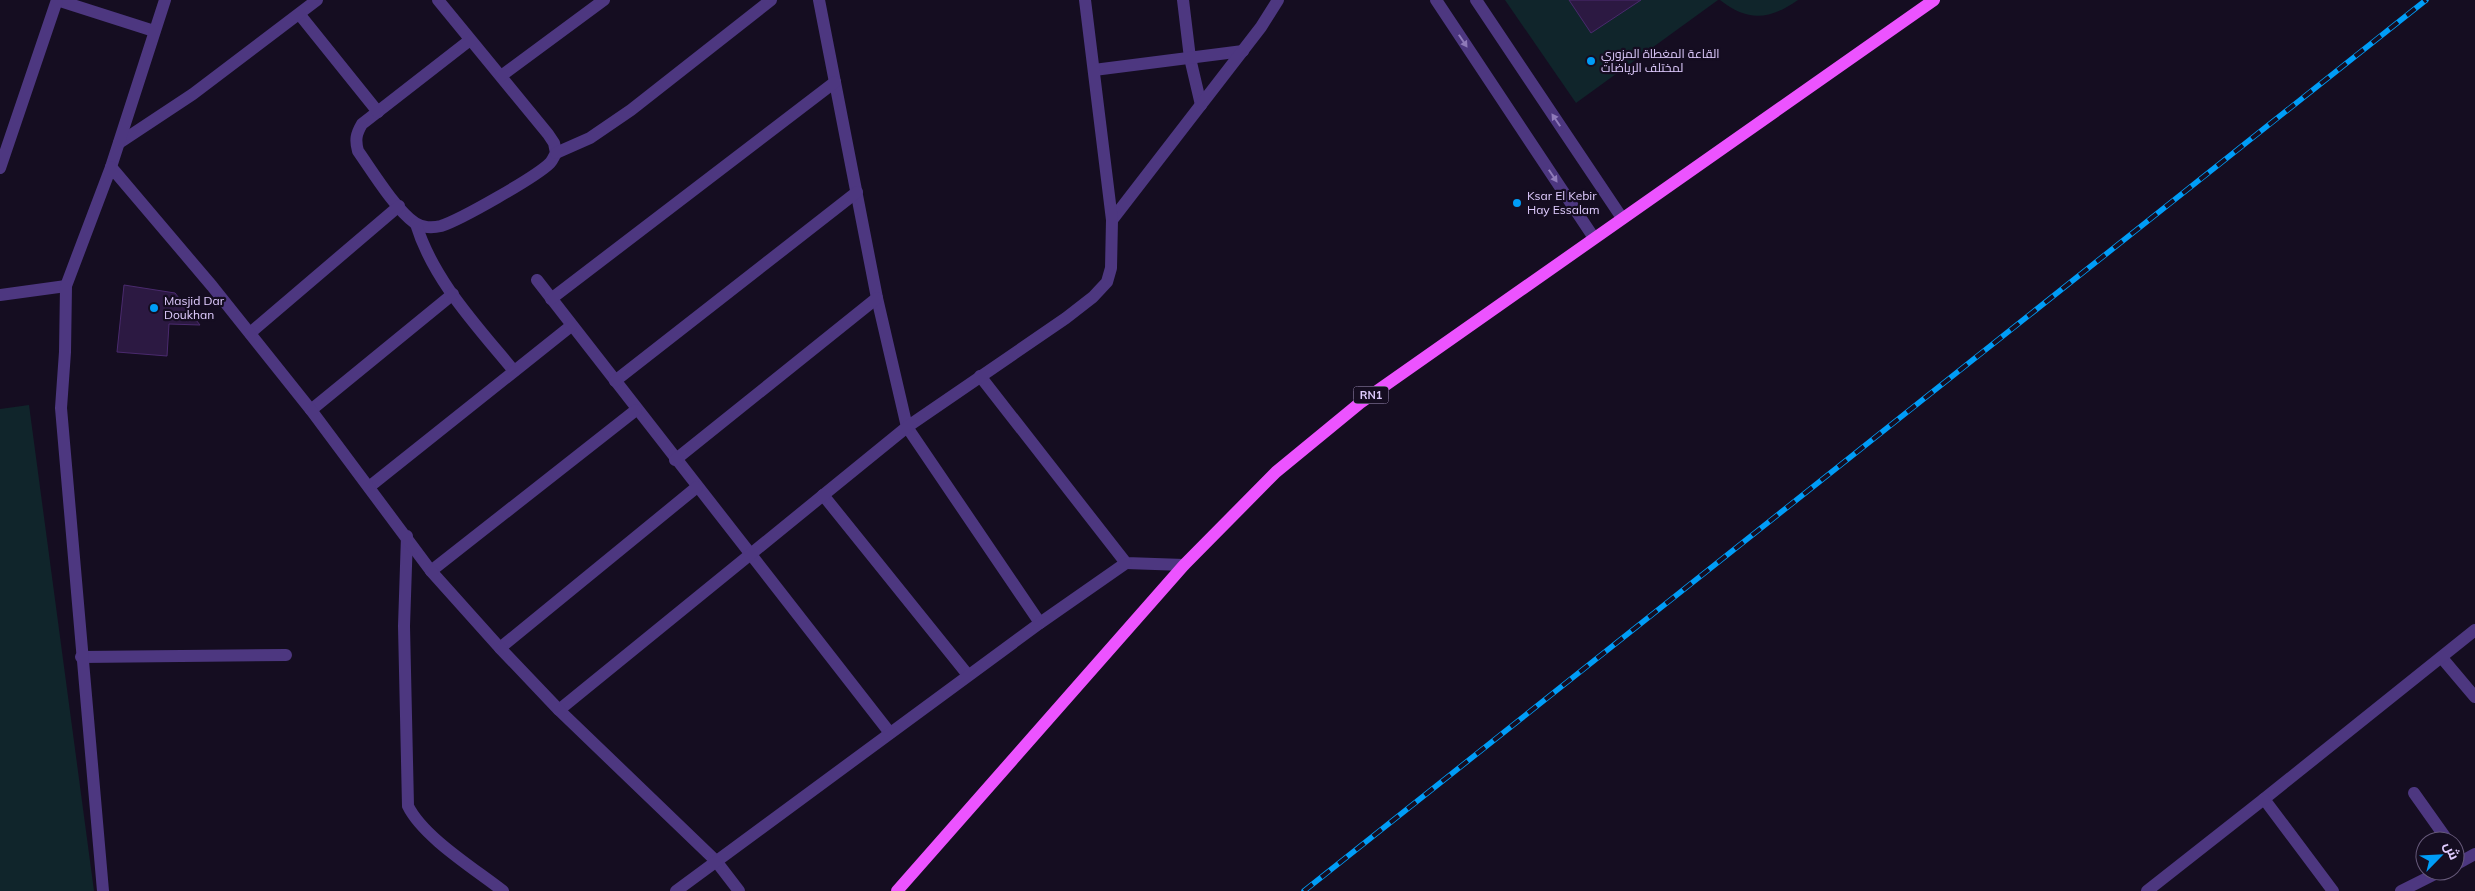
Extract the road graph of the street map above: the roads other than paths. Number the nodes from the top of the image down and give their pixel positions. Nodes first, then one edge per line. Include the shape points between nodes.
1 (57, 0) edge
2 (164, 0) edge
3 (317, 0) edge
4 (439, 0) edge
5 (604, 0) edge
6 (771, 0) edge
7 (820, 0) edge
8 (1085, 0) edge
9 (1183, 0) edge
10 (1278, 0) edge
11 (1436, 0) edge
12 (1476, 0) edge
13 (1934, 0) edge
14 (300, 15) junction
15 (154, 31) junction
16 (470, 40) junction
17 (1243, 51) junction
18 (1190, 58) junction
19 (1094, 70) junction
20 (501, 76) junction
21 (835, 82) junction
22 (1201, 105) junction
23 (378, 112) junction
24 (118, 142) junction
25 (556, 153) junction
26 (111, 167) junction
27 (0, 168) edge
28 (857, 192) junction
29 (399, 206) junction
30 (1622, 218) junction
31 (1112, 220) junction
32 (416, 224) junction
33 (1594, 238) junction
34 (537, 280) dead end
35 (66, 286) junction
36 (453, 294) junction
37 (0, 295) edge
38 (877, 298) junction
39 (551, 299) junction
40 (571, 326) junction
41 (250, 333) junction
42 (514, 371) junction
43 (980, 376) junction
44 (615, 381) junction
45 (311, 410) junction
46 (636, 410) junction
47 (907, 427) junction
48 (675, 460) junction
49 (368, 487) junction
50 (697, 487) junction
51 (824, 495) junction
52 (407, 536) junction
53 (751, 554) junction
54 (1126, 563) junction
55 (1184, 565) junction
56 (431, 571) junction
57 (1040, 623) junction
58 (2475, 630) edge
59 (500, 648) junction
60 (286, 656) dead end
61 (81, 657) junction
62 (2442, 658) junction
63 (968, 675) junction
64 (2475, 697) edge
65 (559, 710) junction
66 (890, 733) junction
67 (2414, 793) dead end
68 (2264, 799) junction
69 (2441, 831) edge
70 (716, 861) junction
71 (2421, 886) edge
72 (103, 891) edge
73 (503, 891) edge
74 (676, 891) edge
75 (739, 891) edge
76 (897, 891) edge
77 (2147, 891) edge
78 (2332, 891) edge
79 (2401, 891) edge

1 - 15 street
1 - 27 street
2 - 15 street
3 - 14 street
4 - 16 street
5 - 20 street
6 - 25 street via 630,110 590,138
7 - 21 street
8 - 19 street
9 - 18 street
10 - 17 street
11 -> 33 street
30 -> 12 street
13 - 30 main road, RN1
14 - 23 street
14 - 24 street via 193,94
15 - 24 street
16 - 20 street
16 - 23 street
17 - 18 street
17 - 22 street
18 - 19 street
18 - 22 street
19 - 31 street
20 - 25 street via 548,134
21 - 28 street
21 - 39 street
22 - 31 street
23 - 29 street via 362,124 355,141 358,151
24 - 26 street
25 - 32 street via 537,174 458,219 441,226
26 - 35 street
26 - 41 street
28 - 38 street
28 - 44 street
29 - 32 street
29 - 41 street
30 - 33 main road, RN1
31 - 43 street via 1111,268 1107,282 1066,318
32 - 36 street via 423,246
33 - 55 main road, RN1 via 1360,403 1316,438 1276,472
34 - 39 street
35 - 37 street
35 - 61 street via 60,408
36 - 42 street
36 - 45 street
38 - 47 street
38 - 48 street
39 - 40 street
40 - 42 street
40 - 44 street
41 - 45 street
42 - 49 street
43 - 47 street
43 - 54 street
44 - 46 street
45 - 49 street
46 - 48 street
46 - 56 street
47 - 51 street
47 - 57 street
48 - 50 street
49 - 52 street
50 - 53 street
50 - 59 street
51 - 53 street
51 - 63 street
52 - 56 street
52 - 73 street via 404,626 408,806 425,830
53 - 65 street
53 - 66 street
54 - 55 street
54 - 57 street
55 - 76 main road, RN1
56 - 59 street
57 - 63 street
58 - 62 street
59 - 65 street
60 - 61 street
61 - 72 street
62 - 64 street
62 - 68 street
63 - 66 street
65 - 70 street
66 - 70 street
67 - 69 street
68 - 77 street
68 - 78 street
70 - 74 street
70 - 75 street
71 - 79 street

